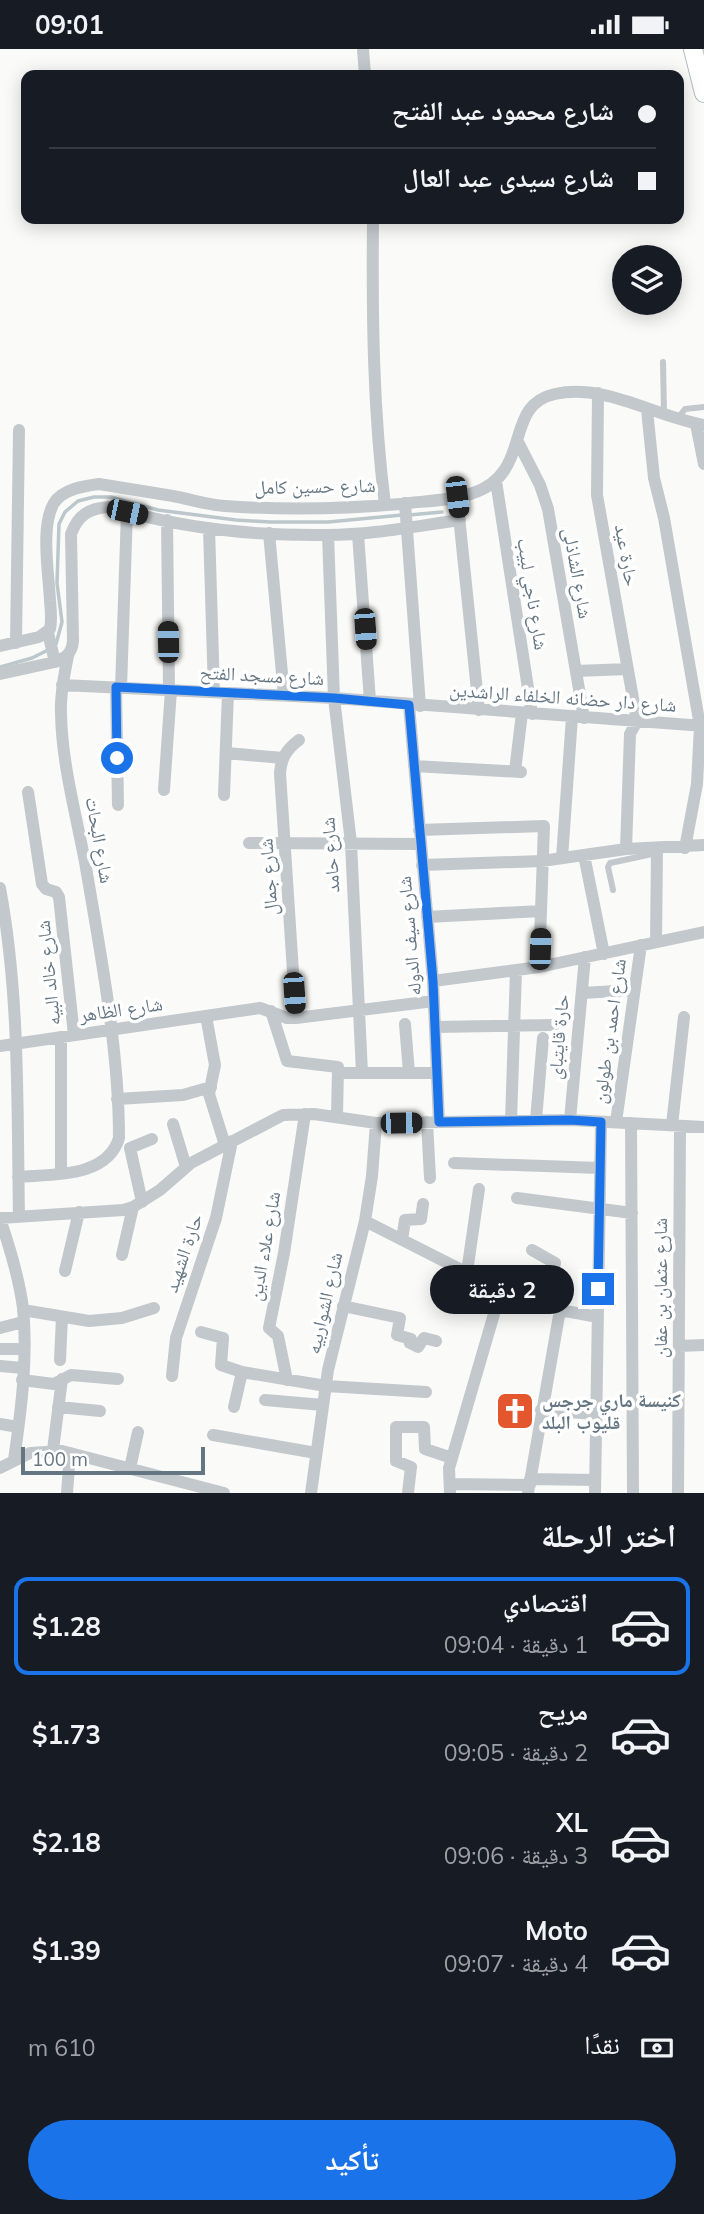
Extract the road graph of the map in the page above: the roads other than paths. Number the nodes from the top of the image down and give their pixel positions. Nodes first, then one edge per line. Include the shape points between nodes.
1 (363, 49) edge
2 (693, 49) edge
3 (365, 70) edge
4 (704, 93) edge
5 (373, 224) edge
6 (663, 362) dead end
7 (598, 393) junction
8 (704, 407) edge
9 (647, 410) junction
10 (670, 417) junction
11 (700, 424) edge
12 (19, 429) dead end
13 (517, 440) junction
14 (704, 464) edge
15 (496, 481) junction
16 (457, 497) junction
17 (405, 503) junction
18 (386, 505) junction
19 (127, 512) junction
20 (167, 520) junction
21 (460, 520) junction
22 (209, 528) junction
23 (407, 528) junction
24 (269, 533) junction
25 (358, 534) junction
26 (328, 535) junction
27 (48, 633) junction
28 (16, 643) junction
29 (0, 646) edge
30 (68, 656) junction
31 (55, 662) junction
32 (628, 669) junction
33 (576, 671) junction
34 (0, 674) edge
35 (62, 685) junction
36 (118, 688) junction
37 (170, 690) junction
38 (214, 692) junction
39 (228, 693) junction
40 (284, 695) junction
41 (334, 698) junction
42 (370, 701) junction
43 (414, 706) junction
44 (479, 710) junction
45 (527, 713) junction
46 (578, 717) junction
47 (637, 721) junction
48 (702, 726) edge
49 (299, 740) dead end
50 (226, 753) junction
51 (283, 758) junction
52 (414, 766) junction
53 (164, 790) dead end
54 (28, 792) dead end
55 (224, 795) dead end
56 (118, 806) dead end
57 (419, 830) junction
58 (249, 843) dead end
59 (285, 843) junction
60 (351, 843) junction
61 (421, 844) junction
62 (704, 845) edge
63 (685, 848) junction
64 (626, 849) junction
65 (657, 850) junction
66 (584, 855) junction
67 (562, 858) junction
68 (542, 861) junction
69 (422, 865) junction
70 (0, 888) edge
71 (614, 890) dead end
72 (541, 911) junction
73 (426, 917) junction
74 (704, 932) edge
75 (656, 942) junction
76 (641, 945) junction
77 (604, 954) junction
78 (585, 957) junction
79 (539, 967) junction
80 (516, 970) junction
81 (433, 981) junction
82 (634, 990) junction
83 (582, 993) junction
84 (434, 1000) junction
85 (357, 1010) junction
86 (271, 1011) junction
87 (206, 1016) junction
88 (684, 1017) dead end
89 (296, 1018) junction
90 (405, 1024) dead end
91 (554, 1025) dead end
92 (514, 1026) junction
93 (435, 1027) junction
94 (111, 1030) junction
95 (67, 1036) junction
96 (543, 1038) dead end
97 (16, 1044) junction
98 (0, 1046) edge
99 (339, 1073) junction
100 (362, 1073) junction
101 (409, 1073) junction
102 (437, 1073) junction
103 (211, 1087) junction
104 (117, 1099) junction
105 (306, 1114) junction
106 (337, 1117) junction
107 (536, 1120) junction
108 (570, 1120) junction
109 (511, 1121) junction
110 (433, 1122) junction
111 (601, 1122) junction
112 (615, 1122) junction
113 (376, 1123) junction
114 (631, 1123) junction
115 (173, 1125) dead end
116 (676, 1126) junction
117 (704, 1127) edge
118 (152, 1139) dead end
119 (228, 1143) junction
120 (454, 1163) dead end
121 (186, 1167) junction
122 (600, 1168) junction
123 (61, 1173) junction
124 (18, 1177) junction
125 (430, 1178) dead end
126 (479, 1189) dead end
127 (517, 1198) dead end
128 (138, 1204) junction
129 (424, 1204) dead end
130 (600, 1207) junction
131 (79, 1212) junction
132 (632, 1213) junction
133 (19, 1216) junction
134 (0, 1218) edge
135 (365, 1221) junction
136 (402, 1240) junction
137 (532, 1250) dead end
138 (122, 1255) dead end
139 (65, 1271) dead end
140 (467, 1272) junction
141 (501, 1290) junction
142 (547, 1306) junction
143 (343, 1307) junction
144 (154, 1308) dead end
145 (560, 1310) junction
146 (23, 1316) junction
147 (62, 1317) junction
148 (598, 1317) junction
149 (0, 1328) edge
150 (201, 1332) dead end
151 (436, 1341) dead end
152 (679, 1346) junction
153 (704, 1346) edge
154 (0, 1349) edge
155 (23, 1349) junction
156 (60, 1360) dead end
157 (0, 1366) edge
158 (242, 1373) junction
159 (23, 1374) junction
160 (172, 1376) dead end
161 (62, 1379) junction
162 (118, 1379) dead end
163 (287, 1380) junction
164 (326, 1386) junction
165 (426, 1392) dead end
166 (265, 1400) dead end
167 (323, 1405) junction
168 (58, 1407) junction
169 (234, 1407) dead end
170 (541, 1410) junction
171 (100, 1411) dead end
172 (596, 1415) junction
173 (0, 1424) edge
174 (18, 1427) junction
175 (138, 1432) dead end
176 (213, 1435) dead end
177 (53, 1450) junction
178 (70, 1453) junction
179 (316, 1453) junction
180 (452, 1458) junction
181 (14, 1460) junction
182 (0, 1468) edge
183 (130, 1468) junction
184 (174, 1486) edge
185 (529, 1486) edge
186 (595, 1486) edge
187 (450, 1488) edge
188 (67, 1493) edge
189 (223, 1493) edge
190 (311, 1493) edge
191 (408, 1493) edge
192 (633, 1493) edge
193 (678, 1493) edge

1 - 3 street
2 - 4 main road
5 - 18 street via 372,315
6 - 10 lane
7 - 9 street
7 - 13 street via 571,391 546,396 528,411
7 - 32 street, حارة عيد via 597,495
8 - 10 lane
9 - 10 street
9 - 48 street via 653,478
10 - 11 street
11 - 14 street
12 - 28 street
13 - 15 street via 510,462
13 - 33 street, شارع الشاذلى via 548,509
15 - 16 street, شارع حسين كامل
15 - 45 street, شارع ناجي لبيب
16 - 17 street, شارع حسين كامل
16 - 21 street
17 - 18 street, شارع حسين كامل
17 - 23 street, شارع سيف الدوله
18 - 27 street, شارع حسين كامل via 223,506 99,484 70,491 54,504 47,528 52,625
19 - 20 street
19 - 30 street via 97,507 76,522 71,534 73,641
19 - 36 street
20 - 22 street
20 - 37 street
21 - 23 street
21 - 44 street
22 - 24 street
22 - 38 street
23 - 25 street
23 - 43 street, شارع سيف الدوله
24 - 26 street
24 - 40 street
25 - 26 street
25 - 42 street
26 - 41 street, شارع حامد
27 - 28 street
27 - 31 street, شارع حسين كامل
28 - 29 street
30 - 31 street
30 - 35 street, شارع البحات
31 - 34 street
32 - 33 street
32 - 47 street, حارة عيد
33 - 46 street, شارع الشاذلى
35 - 36 street, شارع مسجد الفتح
35 - 94 street, شارع البحات via 63,741
36 - 37 street, شارع مسجد الفتح
36 - 56 street
37 - 38 street, شارع مسجد الفتح
37 - 53 street
38 - 39 street, شارع مسجد الفتح
39 - 40 street, شارع مسجد الفتح
39 - 50 street
40 - 41 street, شارع مسجد الفتح
41 - 42 street, شارع مسجد الفتح
41 - 60 street, شارع حامد
42 - 43 street, شارع دار حضانه الخلفاء الراشدين
43 - 44 street, شارع دار حضانه الخلفاء الراشدين
43 - 52 street, شارع سيف الدوله
44 - 45 street, شارع دار حضانه الخلفاء الراشدين
45 - 46 street, شارع دار حضانه الخلفاء الراشدين
45 - 52 street, شارع ناجي لبيب via 518,771
46 - 47 street, شارع دار حضانه الخلفاء الراشدين
46 - 67 street, شارع الشاذلى
47 - 48 street, شارع دار حضانه الخلفاء الراشدين
47 - 64 street via 630,734
48 - 63 street
49 - 51 street
50 - 51 street
50 - 55 street
51 - 59 street, شارع جمال
52 - 57 street, شارع سيف الدوله
54 - 95 street, شارع خالد البيه via 42,884 60,897
57 - 61 street, شارع سيف الدوله
57 - 68 street via 544,826
58 - 59 street
59 - 60 street
59 - 89 street, شارع جمال
60 - 61 street
60 - 85 street, شارع حامد
61 - 69 street, شارع سيف الدوله
62 - 63 street
63 - 65 street
64 - 65 street
64 - 66 street
65 - 71 lane via 610,863
65 - 75 street
66 - 67 street
66 - 77 street
67 - 68 street
68 - 69 street
68 - 72 street
69 - 73 street, شارع سيف الدوله
70 - 97 street via 8,929
72 - 73 street
72 - 79 street
73 - 81 street, شارع سيف الدوله
74 - 75 street
75 - 76 street
76 - 77 street
76 - 82 street, شارع احمد بن طولون
77 - 78 street
78 - 79 street
78 - 83 street, حارة قايتباى
79 - 80 street
80 - 81 street
80 - 92 street
81 - 84 street, شارع سيف الدوله
82 - 83 street
82 - 112 street, شارع احمد بن طولون
83 - 108 street, حارة قايتباى
84 - 85 street
84 - 93 street, شارع سيف الدوله
85 - 89 street
85 - 100 street, شارع حامد
86 - 87 street, شارع الظاهر via 260,1008
86 - 89 street, شارع الظاهر
86 - 99 street via 287,1061 337,1066
87 - 94 street, شارع الظاهر
87 - 103 street via 215,1064
88 - 116 street, شارع عثمان بن عفان
90 - 101 street
91 - 92 street
92 - 93 street
92 - 109 street
93 - 102 street, شارع سيف الدوله
94 - 95 street, شارع الظاهر
94 - 104 street, شارع البحات
95 - 97 street, شارع الظاهر
95 - 123 street, شارع خالد البيه
96 - 107 street
97 - 98 street, شارع الظاهر
97 - 124 street
99 - 100 street
99 - 106 street
100 - 101 street
101 - 102 street
102 - 110 street, شارع سيف الدوله
103 - 104 street via 183,1095
103 - 119 street via 210,1097
104 - 123 street, شارع البحات via 119,1138 110,1157 91,1167
105 - 106 street
105 - 119 street via 276,1117
105 - 163 street, شارع علاء الدين via 269,1328 278,1336
106 - 113 street
107 - 108 street
107 - 109 street
108 - 111 street
109 - 110 street
110 - 113 street
110 - 125 street, شارع سيف الدوله
111 - 112 street
111 - 122 street
112 - 114 street
113 - 135 street, شارع الشواربيه
114 - 116 street
114 - 132 street
115 - 121 street
116 - 117 street
116 - 152 street, شارع عثمان بن عفان
118 - 128 street via 130,1148
119 - 121 street
119 - 160 street, حارة الشهيد via 216,1218 176,1338
120 - 122 street
121 - 128 street
122 - 130 street
123 - 124 street, شارع البحات
124 - 133 street
126 - 140 street
127 - 130 street
128 - 131 street via 123,1210
128 - 138 street
129 - 136 street via 421,1219 405,1220
130 - 132 street
130 - 148 street
131 - 133 street
131 - 139 street
132 - 192 street
133 - 134 street
134 - 146 street
135 - 136 street
135 - 143 street, شارع الشواربيه
136 - 140 street
137 - 142 street via 555,1262
140 - 141 street
141 - 142 street
141 - 180 street
142 - 145 street
143 - 151 street via 399,1318 397,1336 411,1339 418,1347 425,1338
143 - 164 street, شارع الشواربيه
144 - 147 street via 105,1321
145 - 148 street
145 - 170 street
146 - 147 street
146 - 149 street
146 - 155 street
147 - 156 street
148 - 172 street
150 - 158 street via 223,1338 221,1364
152 - 153 street
152 - 193 street, شارع عثمان بن عفان
154 - 155 street
155 - 159 street
157 - 159 street
158 - 163 street
158 - 169 street
159 - 161 street via 54,1384
159 - 174 street
161 - 162 street via 71,1375
161 - 168 street
163 - 164 street
164 - 165 street
164 - 167 street, شارع الشواربيه
166 - 167 street
167 - 179 street, شارع الشواربيه
168 - 171 street
168 - 177 street
170 - 172 street
170 - 185 street
172 - 186 street
173 - 174 street
174 - 181 street
175 - 183 street
176 - 179 street
177 - 178 street
177 - 181 street
178 - 183 street
178 - 188 street
179 - 190 street, شارع الشواربيه
180 - 187 street
180 - 191 street via 425,1449 424,1427 396,1427 396,1461 411,1467
181 - 182 street
183 - 184 street
184 - 189 street
185 - 186 street
185 - 187 street

